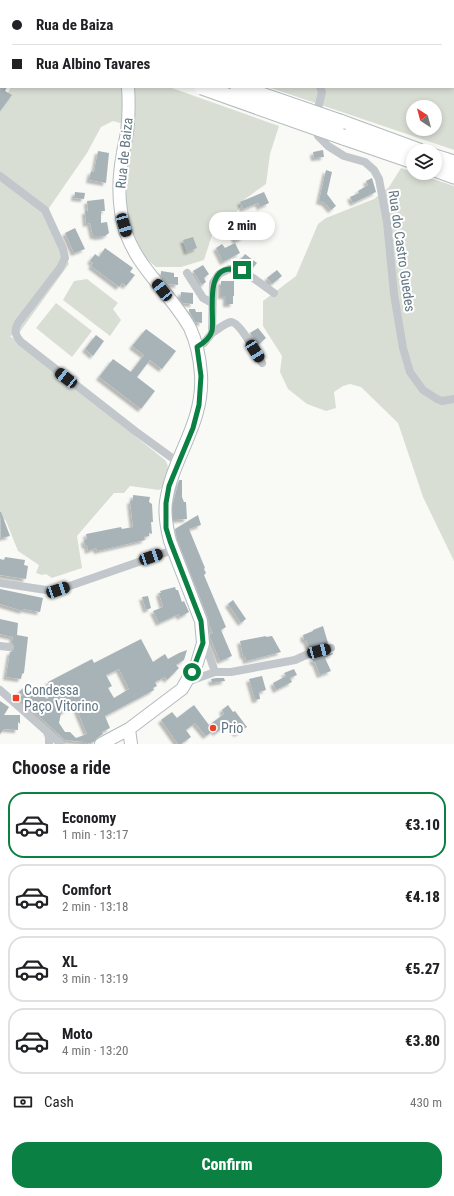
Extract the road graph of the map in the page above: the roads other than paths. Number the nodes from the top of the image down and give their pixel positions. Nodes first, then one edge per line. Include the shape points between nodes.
1 (128, 88) edge
2 (205, 88) edge
3 (241, 88) edge
4 (320, 88) edge
5 (406, 146) edge
6 (406, 159) edge
7 (442, 159) edge
8 (454, 163) edge
9 (442, 172) edge
10 (0, 176) edge
11 (454, 176) edge
12 (187, 273) dead end
13 (274, 293) dead end
14 (212, 303) junction
15 (212, 333) junction
16 (197, 347) junction
17 (262, 363) dead end
18 (454, 399) edge
19 (178, 463) junction
20 (173, 550) junction
21 (0, 583) edge
22 (203, 643) junction
23 (331, 648) dead end
24 (215, 672) junction
25 (187, 682) junction
26 (0, 690) edge
27 (129, 729) junction
28 (47, 732) junction
29 (114, 740) edge
30 (49, 744) edge
31 (61, 744) edge
32 (102, 744) edge
33 (131, 744) edge

1 - 16 street, Rua de Baiza via 127,133 120,166 121,216 135,253 180,312
2 - 6 highway, bridge
3 - 5 highway, bridge
4 - 18 street, Rua do Castro Guedes via 322,92 315,121 318,136 344,156 365,162 379,179 403,348 410,372 423,390 437,399
7 - 8 highway
9 - 11 highway
10 - 19 street via 45,210 65,258 18,323 15,329 16,336
12 - 14 street via 203,298
13 - 14 street via 242,270 229,269 219,274 213,283
14 - 15 street
15 - 16 street
15 - 17 street via 231,322 235,323
16 - 19 street, Rua de Baiza via 201,376 199,405 193,428
19 - 20 street, Rua de Baiza via 169,486 166,503 166,528
20 - 21 street via 58,590
20 - 22 street, Rua de Baiza via 201,621
22 - 24 street
22 - 25 street, Rua de Baiza
23 - 24 street via 306,654 296,660 231,672
24 - 25 street
25 - 27 street, Rua de Baiza via 182,689
26 - 28 street
27 - 29 street, Rua de Baiza
27 - 33 street
28 - 30 street
28 - 31 street
29 - 32 street, Rua de Baiza

